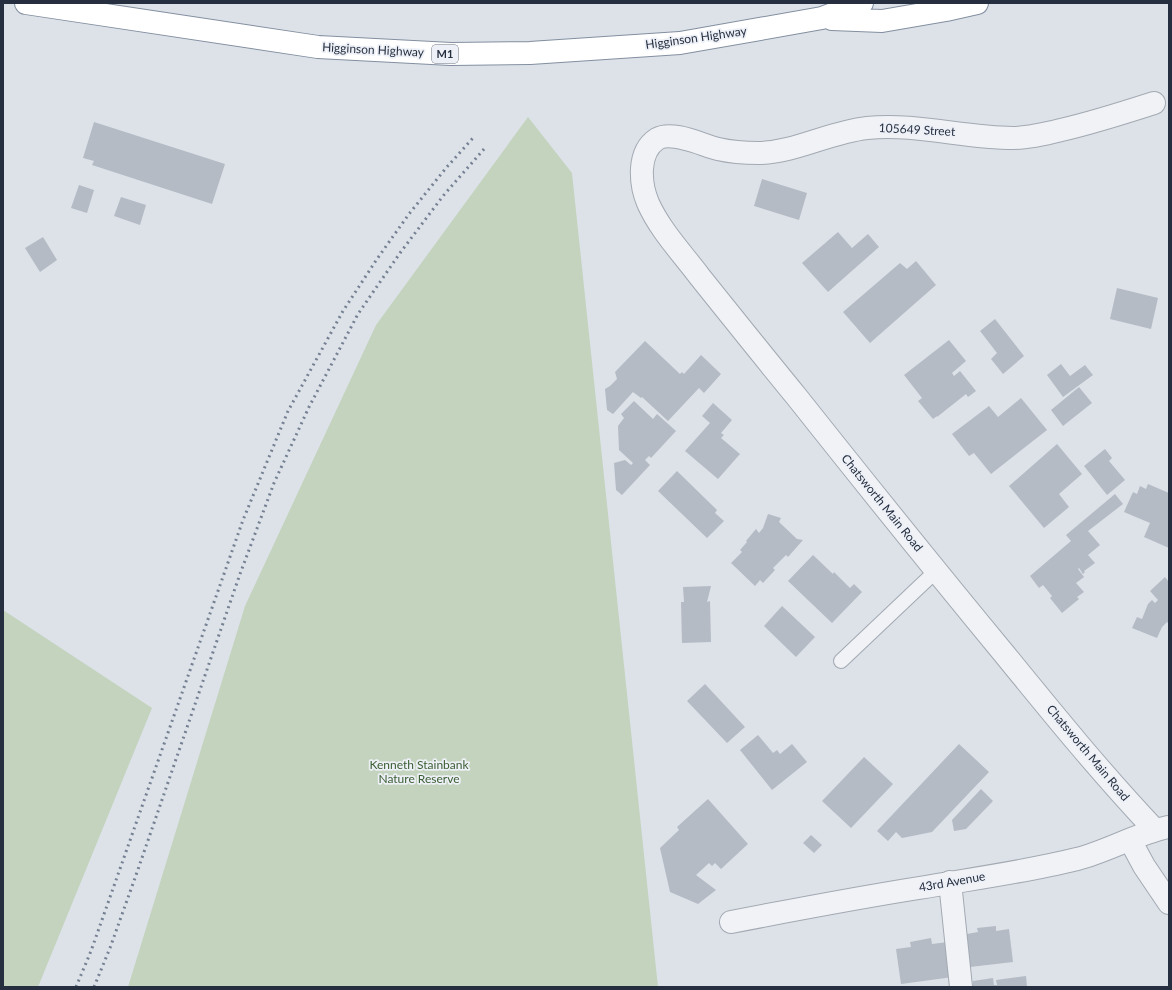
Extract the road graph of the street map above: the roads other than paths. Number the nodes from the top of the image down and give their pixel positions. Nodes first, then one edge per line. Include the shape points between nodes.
1 (26, 3) edge
2 (862, 3) edge
3 (977, 3) edge
4 (822, 18) junction
5 (1154, 103) dead end
6 (644, 159) joint
7 (936, 571) junction
8 (841, 661) dead end
9 (1162, 828) edge
10 (1130, 840) junction
11 (950, 882) junction
12 (1169, 903) edge
13 (731, 922) dead end
14 (961, 987) edge

1 - 4 highway, Higginson Highway / M1 via 318,47 451,54 530,53 680,43
2 - 4 highway, Higginson Highway / M1
3 - 4 highway via 882,21
5 - 6 street, 105649 Street via 1098,122 1047,134 1016,138 910,128 868,128 845,131 780,150 753,153 662,137 652,144
6 - 7 street, Chatsworth Main Road via 643,186 648,204 665,232
7 - 8 lane
7 - 9 street, Chatsworth Main Road via 1131,805
9 - 10 street, 43rd Avenue
10 - 11 street, 43rd Avenue via 1077,859
10 - 12 street
11 - 13 street, 43rd Avenue
11 - 14 street

